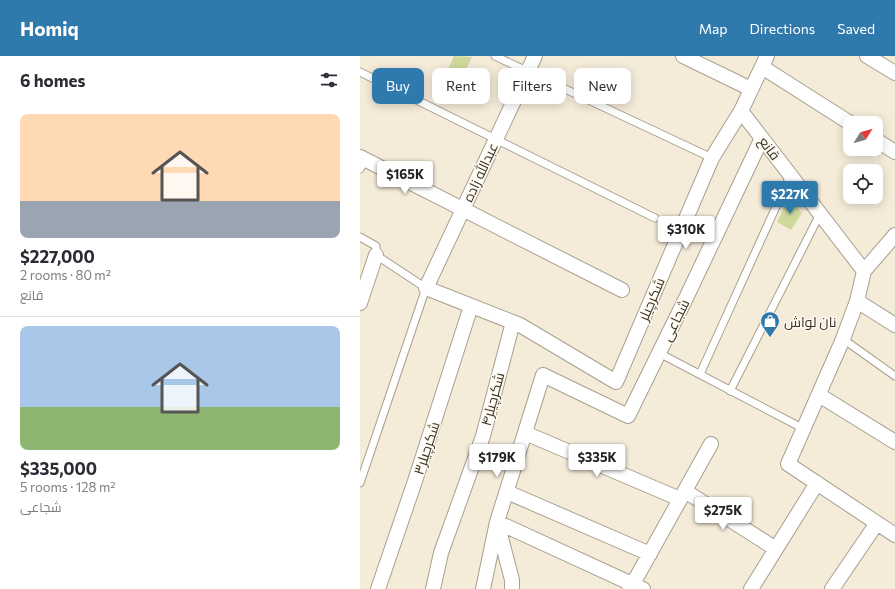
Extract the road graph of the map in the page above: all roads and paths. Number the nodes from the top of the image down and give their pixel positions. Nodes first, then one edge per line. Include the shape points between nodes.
1 (495, 56) edge
2 (535, 56) edge
3 (683, 56) edge
4 (867, 56) edge
5 (765, 62) edge
6 (520, 68) edge
7 (530, 68) edge
8 (360, 72) edge
9 (895, 73) edge
10 (751, 89) junction
11 (566, 90) edge
12 (513, 104) edge
13 (742, 111) junction
14 (843, 119) edge
15 (762, 138) junction
16 (496, 139) junction
17 (883, 144) edge
18 (895, 152) edge
19 (712, 158) junction
20 (362, 162) edge
21 (790, 176) junction
22 (463, 209) junction
23 (820, 214) junction
24 (655, 218) dead end
25 (360, 238) edge
26 (892, 243) edge
27 (376, 255) junction
28 (864, 271) junction
29 (426, 288) junction
30 (622, 290) dead end
31 (857, 302) junction
32 (360, 304) edge
33 (471, 306) junction
34 (513, 322) junction
35 (895, 325) edge
36 (843, 339) junction
37 (659, 353) junction
38 (700, 374) junction
39 (895, 376) edge
40 (730, 391) junction
41 (819, 395) junction
42 (804, 429) junction
43 (525, 433) junction
44 (895, 442) edge
45 (711, 444) dead end
46 (360, 483) edge
47 (817, 483) junction
48 (507, 492) junction
49 (682, 495) junction
50 (497, 522) junction
51 (877, 523) junction
52 (895, 535) edge
53 (776, 549) junction
54 (650, 554) junction
55 (636, 587) edge
56 (753, 588) edge
57 (378, 589) edge
58 (433, 589) edge
59 (483, 589) edge
60 (512, 589) edge
61 (832, 589) edge

1 - 6 lane
2 - 7 street, عبدالله زاده
3 - 10 street
4 - 9 street
5 - 10 street
5 - 14 street
8 - 16 lane
10 - 13 street
11 - 19 lane
12 - 16 street, عبدالله زاده
13 - 15 street, قانع
13 - 19 street, شکرچیلر
15 - 21 street, قانع
15 - 37 street, شجاعی
16 - 22 street, عبدالله زاده
16 - 24 lane
17 - 18 street
19 - 34 street, شکرچیلر via 616,382
20 - 22 street
21 - 23 street, قانع
21 - 38 lane
22 - 29 street, عبدالله زاده
22 - 30 street
23 - 28 street, قانع
23 - 40 lane
25 - 27 lane via 376,246
26 - 28 street
27 - 29 lane
27 - 32 street
28 - 31 street
29 - 33 street
29 - 46 lane
31 - 35 street
31 - 36 street
33 - 34 street
33 - 57 street, شکرچیلر۳
34 - 58 street, شکرچیلر۴ via 482,436 441,553
36 - 39 lane
36 - 41 street
37 - 38 lane
37 - 43 street, شجاعی via 628,416 543,375
38 - 40 lane
40 - 42 lane
41 - 42 street
41 - 44 street
42 - 47 street via 788,464
43 - 48 street
43 - 49 street
45 - 49 street
47 - 51 street
47 - 53 street
48 - 50 street
48 - 54 street
49 - 53 street
49 - 54 street
50 - 55 street
50 - 59 street
50 - 60 street
51 - 52 street
51 - 61 street
53 - 56 street
54 - 55 street

